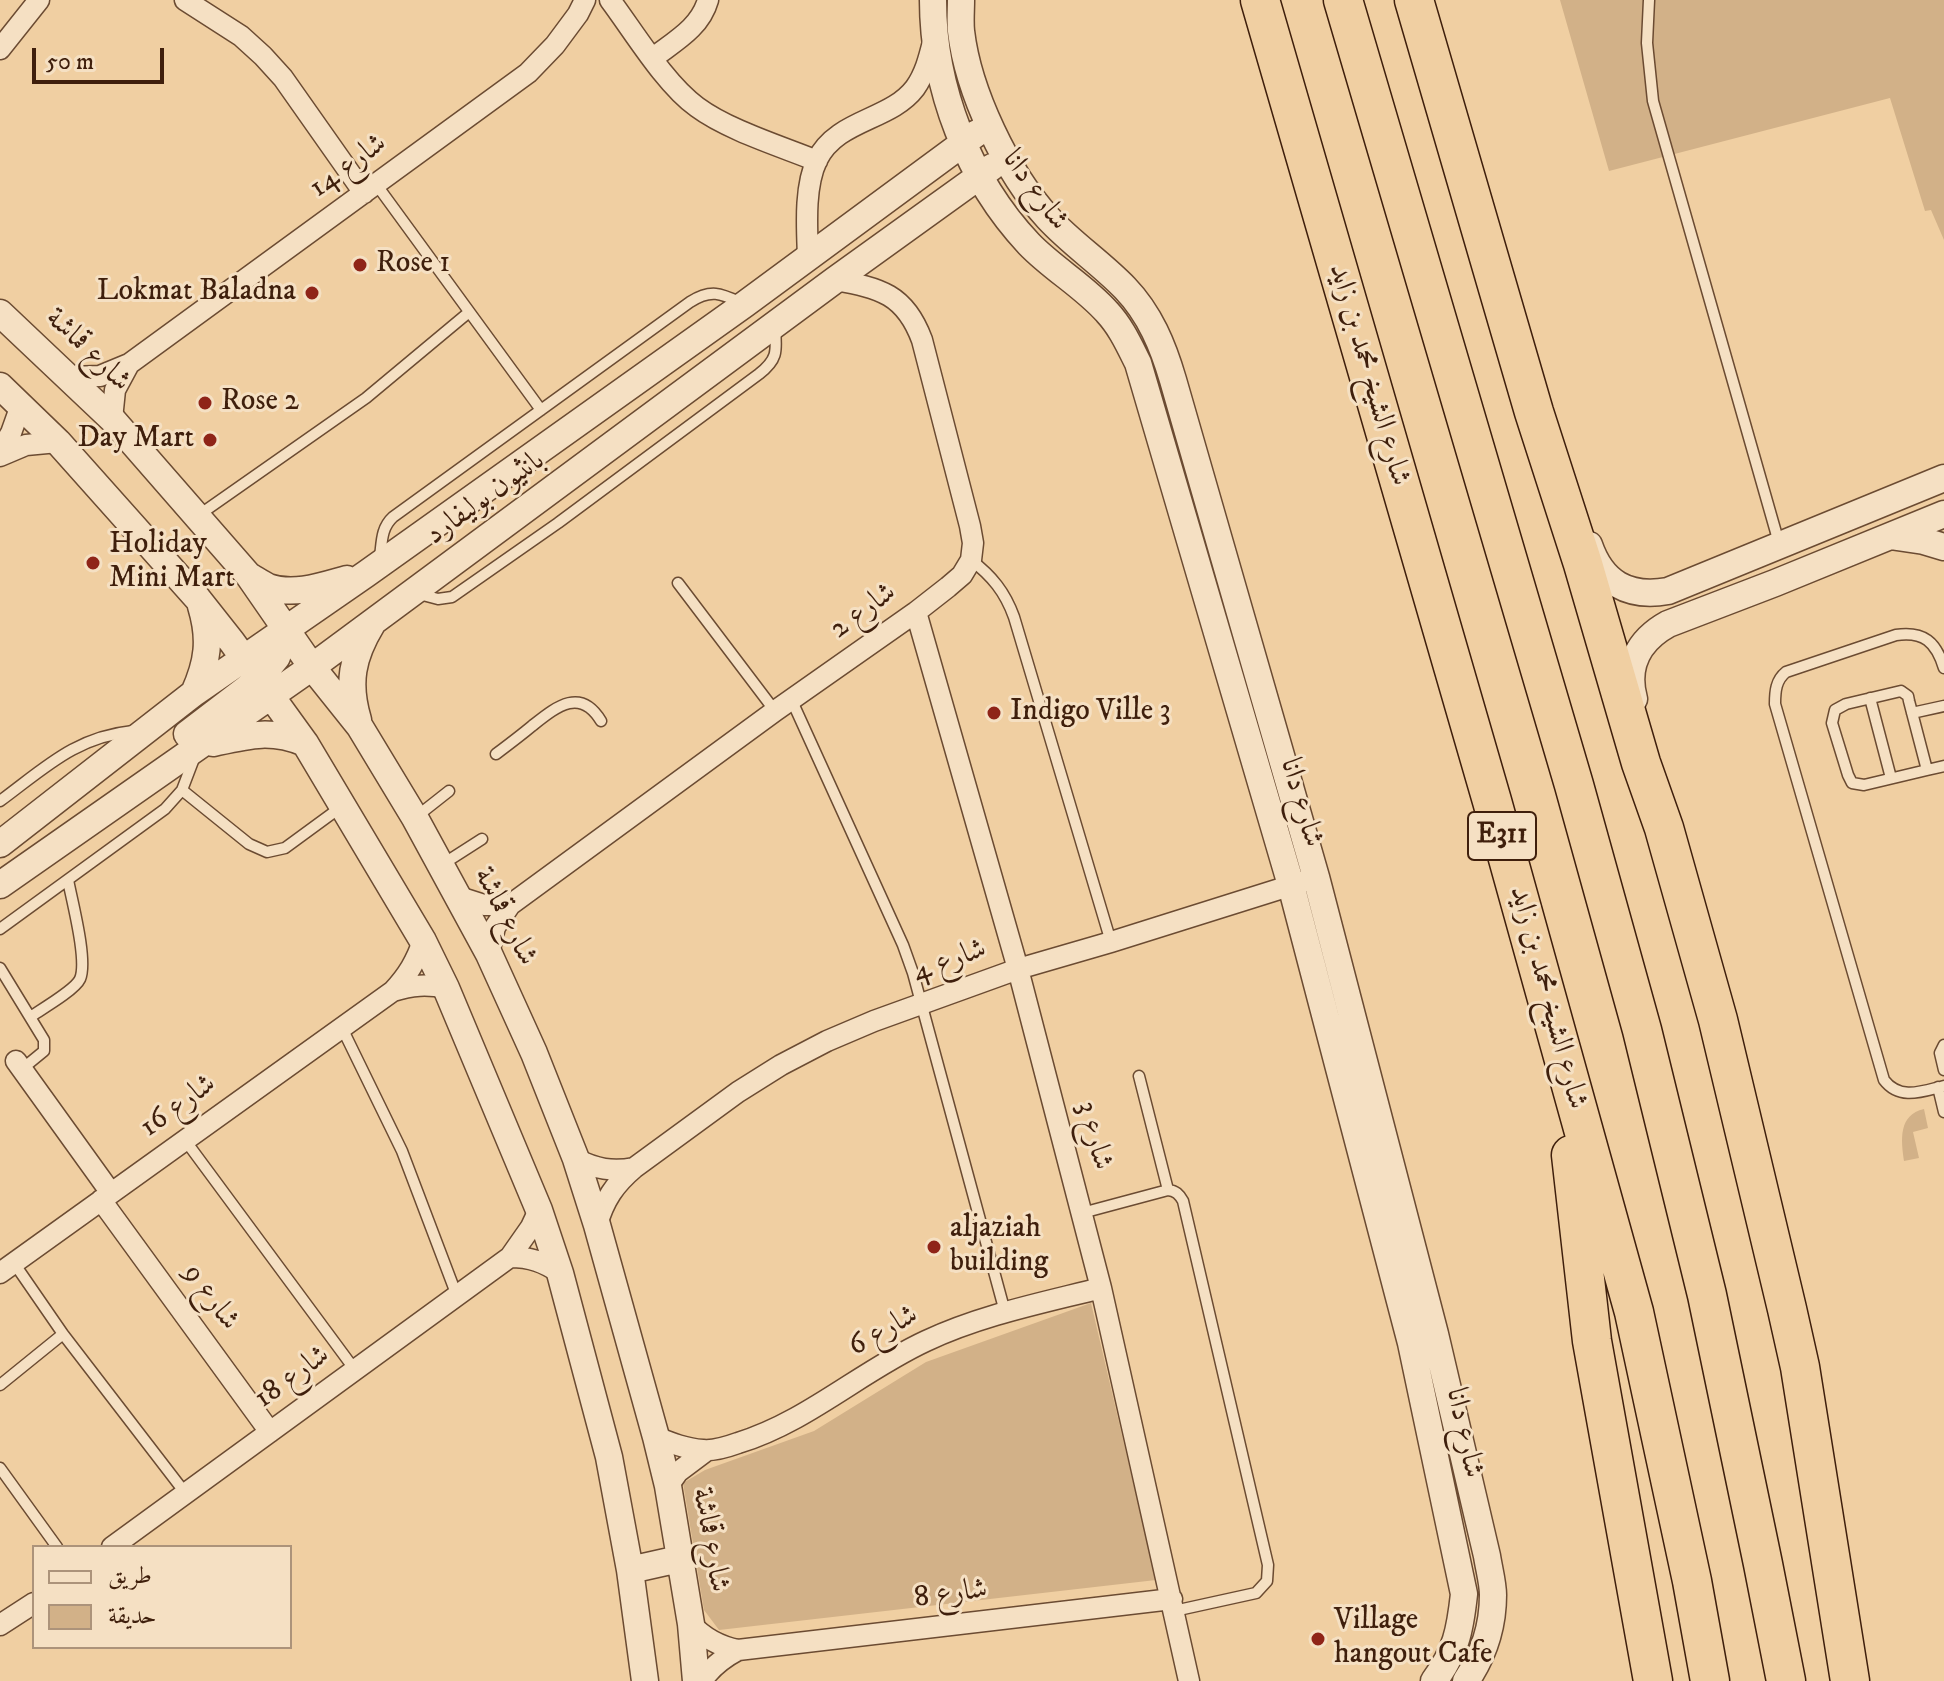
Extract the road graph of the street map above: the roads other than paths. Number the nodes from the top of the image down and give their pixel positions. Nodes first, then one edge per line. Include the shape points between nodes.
1 (39, 0) edge
2 (185, 0) edge
3 (585, 0) edge
4 (610, 0) edge
5 (708, 0) edge
6 (933, 0) edge
7 (961, 0) edge
8 (1260, 0) edge
9 (1343, 0) edge
10 (1414, 0) edge
11 (1649, 0) edge
12 (935, 38) junction
13 (0, 49) edge
14 (653, 58) junction
15 (990, 124) junction
16 (963, 142) junction
17 (1005, 158) junction
18 (817, 161) junction
19 (980, 176) junction
20 (370, 188) junction
21 (932, 211) junction
22 (1006, 217) junction
23 (808, 257) junction
24 (835, 280) junction
25 (745, 304) junction
26 (0, 313) edge
27 (468, 313) junction
28 (129, 364) junction
29 (69, 377) junction
30 (0, 386) edge
31 (21, 405) junction
32 (541, 410) junction
33 (1534, 412) junction
34 (112, 419) junction
35 (58, 442) junction
36 (0, 454) edge
37 (1553, 472) junction
38 (1944, 478) edge
39 (1944, 514) edge
40 (197, 516) junction
41 (419, 536) junction
42 (1890, 536) junction
43 (1944, 547) edge
44 (1772, 548) junction
45 (971, 560) junction
46 (373, 569) junction
47 (249, 576) junction
48 (678, 583) dead end
49 (1775, 583) junction
50 (198, 599) junction
51 (916, 612) junction
52 (374, 621) junction
53 (291, 637) junction
54 (312, 667) junction
55 (1944, 668) edge
56 (258, 678) junction
57 (194, 693) junction
58 (1870, 698) junction
59 (784, 706) junction
60 (1944, 706) edge
61 (1912, 713) junction
62 (601, 721) dead end
63 (360, 727) junction
64 (147, 730) junction
65 (305, 743) junction
66 (198, 747) junction
67 (496, 754) dead end
68 (1944, 766) edge
69 (1927, 770) junction
70 (1891, 778) junction
71 (182, 790) junction
72 (449, 791) dead end
73 (130, 793) junction
74 (0, 801) edge
75 (342, 806) junction
76 (415, 818) junction
77 (1664, 828) junction
78 (482, 839) dead end
79 (0, 844) edge
80 (441, 865) junction
81 (1316, 877) junction
82 (68, 880) junction
83 (0, 885) edge
84 (1291, 885) junction
85 (459, 897) junction
86 (510, 905) junction
87 (0, 929) edge
88 (423, 941) junction
89 (1111, 942) junction
90 (489, 954) junction
91 (0, 968) edge
92 (1018, 969) junction
93 (446, 988) junction
94 (393, 991) junction
95 (922, 1004) junction
96 (30, 1017) junction
97 (342, 1028) junction
98 (1559, 1044) junction
99 (1944, 1045) edge
100 (19, 1065) joint
101 (1944, 1070) edge
102 (1139, 1076) dead end
103 (1941, 1086) edge
104 (1944, 1112) edge
105 (185, 1140) junction
106 (576, 1159) junction
107 (634, 1168) junction
108 (1168, 1190) junction
109 (106, 1196) junction
110 (539, 1210) junction
111 (1082, 1213) junction
112 (597, 1225) junction
113 (510, 1257) junction
114 (7, 1268) edge
115 (560, 1273) junction
116 (1101, 1288) junction
117 (457, 1296) junction
118 (1005, 1312) junction
119 (63, 1334) junction
120 (355, 1370) junction
121 (0, 1385) edge
122 (270, 1432) junction
123 (656, 1437) junction
124 (706, 1451) junction
125 (0, 1468) edge
126 (668, 1486) junction
127 (186, 1494) junction
128 (56, 1545) edge
129 (115, 1545) edge
130 (679, 1559) junction
131 (630, 1570) junction
132 (32, 1604) edge
133 (1173, 1605) junction
134 (691, 1624) junction
135 (0, 1625) edge
136 (738, 1650) junction
137 (645, 1681) edge
138 (699, 1681) edge
139 (1189, 1681) edge
140 (1434, 1681) edge
141 (1466, 1681) edge
142 (1653, 1681) edge
143 (1710, 1681) edge
144 (1786, 1681) edge
145 (1825, 1681) edge
146 (1850, 1681) edge

1 - 13 street
2 - 20 street via 263,56
3 - 20 street, شارع 14 via 555,45 528,73
4 - 14 street
5 - 14 street via 696,25
6 - 12 street, شارع دانا
7 - 15 street, شارع دانا via 968,62
8 - 98 highway, شارع الشيخ محمد بن زايد / E311
9 - 144 highway, E311 via 1642,1030 1707,1295
10 - 33 highway
11 - 44 lane via 1653,101
12 - 16 street, شارع دانا
12 - 18 street via 913,90 838,135
14 - 18 street via 681,93 710,116
15 - 16 street, بانثيون بوليفارد
15 - 17 street, شارع دانا
16 - 19 street, شارع دانا
16 - 23 street, بانثيون بوليفارد
17 - 19 street, بانثيون بوليفارد
17 - 81 street, شارع دانا via 1049,219 1126,289 1163,347
18 - 23 street via 807,209
19 - 21 street, بانثيون بوليفارد
19 - 22 street, شارع دانا
20 - 27 lane
20 - 28 street, شارع 14
21 - 22 street via 970,206
21 - 24 street, بانثيون بوليفارد
22 - 84 street, شارع دانا via 1054,268 1106,310 1138,363
23 - 25 street, بانثيون بوليفارد
24 - 45 street via 877,288 906,308 916,323 970,526
24 - 52 street, بانثيون بوليفارد
25 - 32 lane via 716,293 699,297
25 - 41 street, بانثيون بوليفارد
26 - 29 street, شارع قماشة
27 - 32 lane
27 - 40 lane via 366,398
28 - 29 street, شارع 14 via 100,376
28 - 34 street via 115,390
29 - 34 street, شارع قماشة
30 - 31 street
31 - 35 street
31 - 36 street
32 - 46 lane via 388,521
33 - 37 highway
33 - 44 street via 1566,472 1595,560 1625,589 1668,591
34 - 40 street, شارع قماشة
35 - 36 street
35 - 50 street
37 - 77 highway
37 - 145 highway via 1571,576 1700,1024 1768,1313 1792,1433
38 - 44 street
39 - 42 street
40 - 47 street, شارع قماشة
41 - 46 street, بانثيون بوليفارد
41 - 53 street via 396,570
42 - 43 street
42 - 49 street
44 - 49 street
45 - 51 street, شارع 2 via 962,575
45 - 89 lane via 998,584 1011,609
46 - 47 street via 290,591
46 - 53 street, بانثيون بوليفارد
47 - 53 street, شارع قماشة
48 - 59 lane
49 - 77 street via 1668,624 1637,651 1632,692
50 - 56 street
50 - 57 street via 207,653
51 - 59 street, شارع 2
51 - 92 street, شارع 3
52 - 54 street, بانثيون بوليفارد
52 - 63 street via 352,672 352,701
53 - 54 street, شارع قماشة
53 - 56 street, بانثيون بوليفارد
53 - 56 street via 272,680
54 - 56 street, بانثيون بوليفارد
54 - 63 street, شارع قماشة
55 - 103 lane via 1933,644 1906,633 1896,635 1786,672 1777,685 1775,704 1884,1080 1895,1091 1907,1093
56 - 57 street, بانثيون بوليفارد
56 - 65 street
56 - 66 street, بانثيون بوليفارد
56 - 73 street via 143,768
57 - 64 street, بانثيون بوليفارد
58 - 61 lane via 1901,691 1908,696
58 - 70 lane
58 - 70 lane via 1838,707 1832,723 1852,783
59 - 86 street, شارع 2
59 - 95 lane via 903,945
60 - 61 lane
61 - 69 lane
62 - 67 lane via 593,709 567,703
63 - 76 street, شارع قماشة
64 - 74 lane via 80,744
64 - 79 street, بانثيون بوليفارد
65 - 66 street via 270,733
65 - 75 street
66 - 71 lane
66 - 73 street, بانثيون بوليفارد
68 - 69 lane
69 - 70 lane
71 - 75 lane via 249,844 267,852 285,848
71 - 82 lane via 165,809
72 - 76 lane
73 - 83 street, بانثيون بوليفارد
75 - 88 street
76 - 80 street, شارع قماشة
77 - 146 highway via 1718,1020 1787,1309
78 - 80 lane
80 - 85 street, شارع قماشة
81 - 84 street, شارع 4
81 - 141 street, شارع دانا via 1487,1556 1493,1593 1489,1630
82 - 87 lane
82 - 96 lane via 83,961 80,980
84 - 89 street, شارع 4
84 - 140 street, شارع دانا via 1411,1343 1464,1594 1460,1629
85 - 86 street via 484,905
85 - 90 street, شارع قماشة
86 - 90 street, شارع 2 via 495,927
88 - 93 street
88 - 94 street, شارع 16 via 407,977
89 - 92 street, شارع 4
90 - 106 street, شارع قماشة
91 - 96 lane
92 - 95 street, شارع 4
92 - 111 street, شارع 3
93 - 94 street, شارع 16 via 410,986
93 - 110 street
94 - 97 street, شارع 16
95 - 107 street, شارع 4 via 781,1065
95 - 118 lane
96 - 100 lane via 44,1040 44,1051
97 - 105 street, شارع 16
97 - 117 lane via 402,1151
98 - 142 highway via 1592,1341
98 - 143 highway, شارع الشيخ محمد بن زايد / E311 via 1634,1312
99 - 101 lane
100 - 109 street, شارع 9
102 - 108 lane
103 - 104 lane
105 - 109 street, شارع 16
105 - 120 lane
106 - 107 street via 604,1170
106 - 112 street, شارع قماشة
107 - 112 street, شارع 4 via 610,1192
108 - 111 lane
108 - 133 lane via 1183,1201 1269,1573 1256,1593
109 - 114 street, شارع 16
109 - 122 street, شارع 9
110 - 113 street, شارع 18
110 - 115 street
111 - 116 street, شارع 3
112 - 123 street, شارع قماشة
113 - 115 street via 528,1257
113 - 117 street, شارع 18
114 - 119 lane
115 - 131 street via 609,1457
116 - 118 street, شارع 6
116 - 133 street, شارع 3
117 - 120 street, شارع 18
118 - 124 street, شارع 6 via 924,1342 794,1420
119 - 121 lane
119 - 127 lane
120 - 122 street, شارع 18
122 - 127 street, شارع 18
123 - 124 street, شارع 6
123 - 126 street, شارع قماشة
124 - 126 street, شارع 6
125 - 128 lane
126 - 130 street, شارع قماشة
127 - 129 street, شارع 18
130 - 131 street
130 - 134 street, شارع قماشة
131 - 137 street
132 - 135 street
133 - 136 street, شارع 8
133 - 139 street, شارع 3
134 - 136 street, شارع 8 via 712,1642
134 - 138 street, شارع قماشة
136 - 138 street

